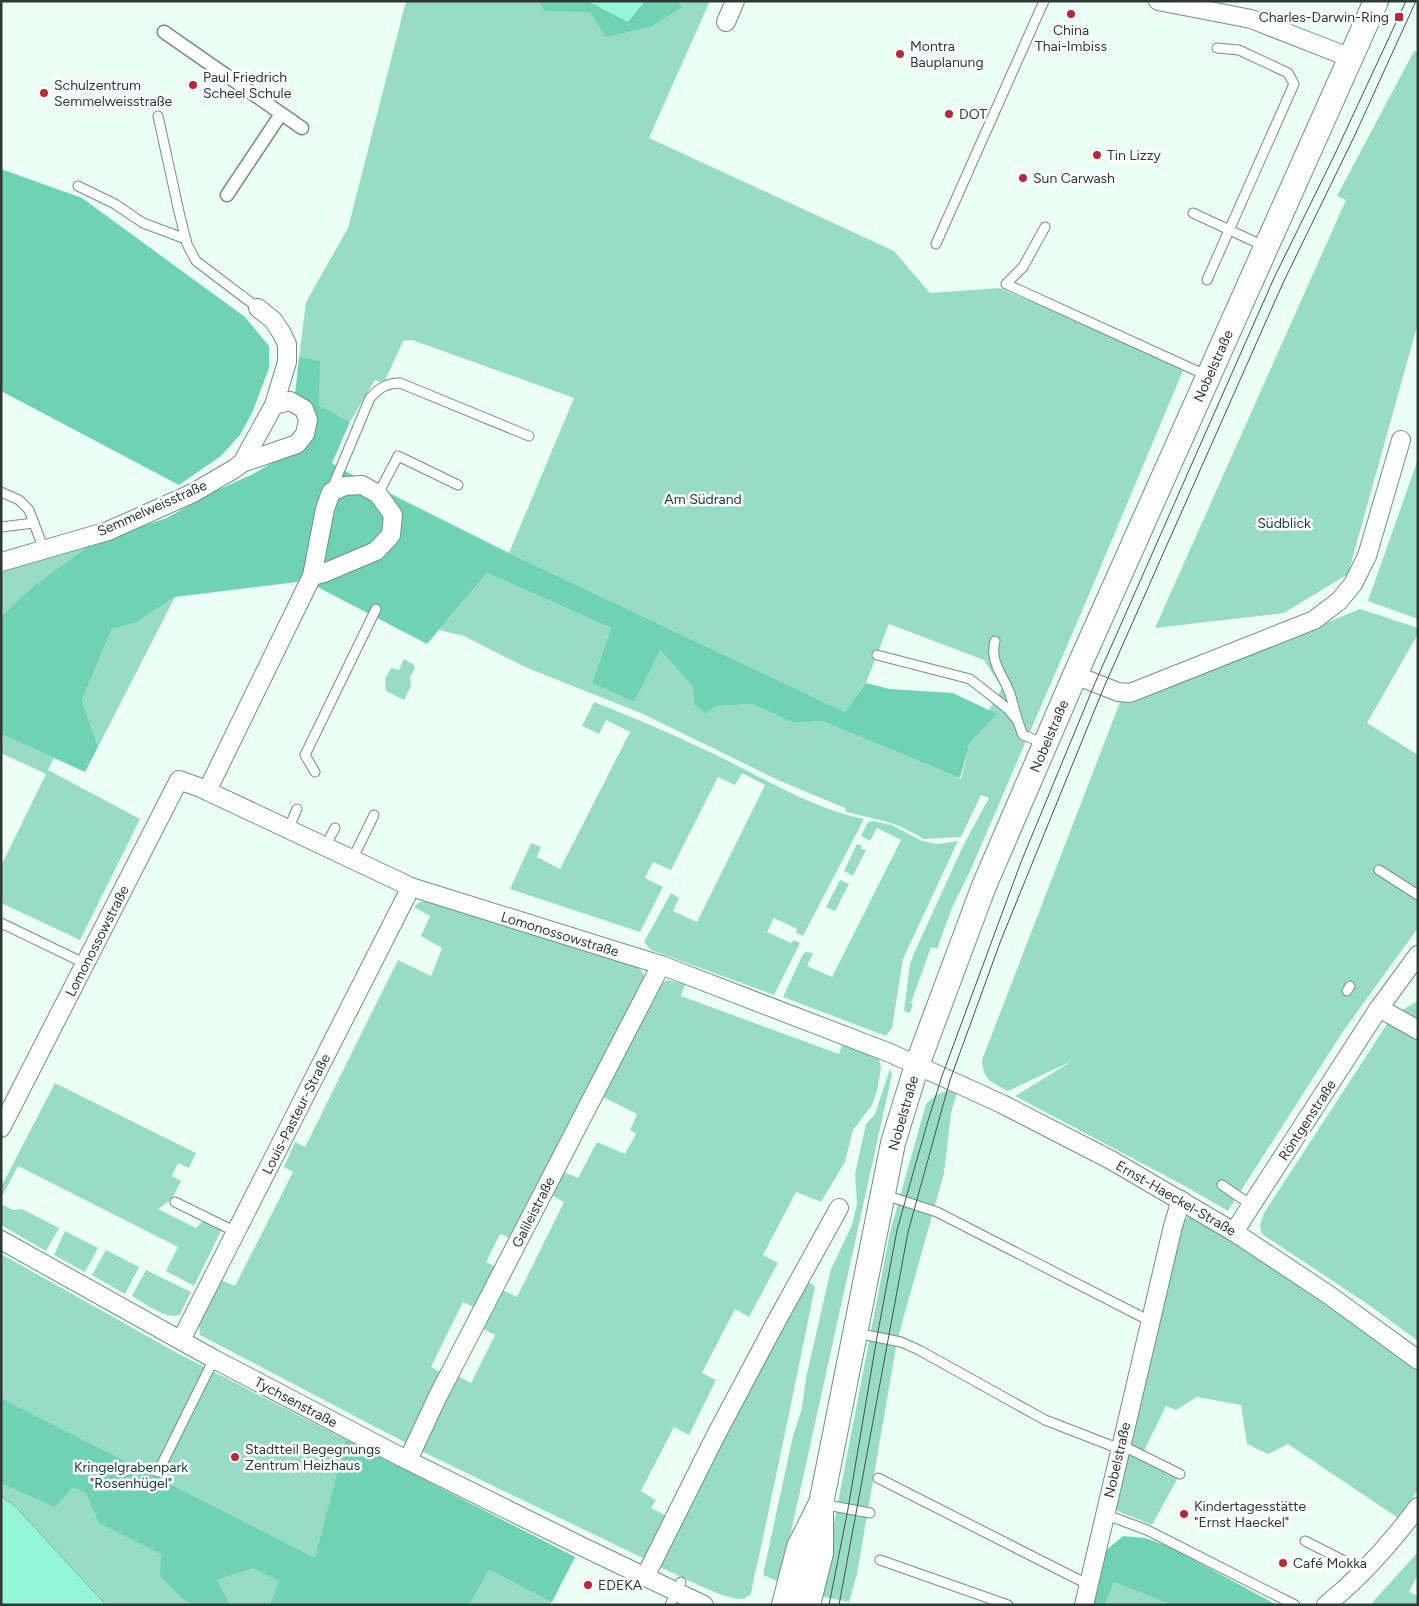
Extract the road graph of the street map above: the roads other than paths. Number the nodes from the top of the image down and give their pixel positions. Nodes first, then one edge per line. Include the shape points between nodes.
1 (735, 1) edge
2 (1044, 1) edge
3 (1158, 1) edge
4 (1376, 1) edge
5 (726, 22) dead end
6 (164, 32) dead end
7 (1217, 48) dead end
8 (1350, 58) junction
9 (281, 114) junction
10 (158, 116) dead end
11 (302, 128) dead end
12 (78, 186) dead end
13 (228, 195) dead end
14 (1193, 213) dead end
15 (1045, 227) dead end
16 (1229, 230) junction
17 (186, 239) junction
18 (936, 244) dead end
19 (1266, 247) junction
20 (1207, 280) dead end
21 (258, 308) joint
22 (1209, 376) junction
23 (274, 405) junction
24 (528, 436) dead end
25 (1401, 440) dead end
26 (242, 462) junction
27 (458, 485) dead end
28 (1, 492) edge
29 (330, 492) junction
30 (378, 494) junction
31 (34, 523) junction
32 (1, 527) edge
33 (44, 550) junction
34 (1, 562) edge
35 (312, 576) junction
36 (376, 609) dead end
37 (995, 641) dead end
38 (877, 656) dead end
39 (1075, 675) junction
40 (1016, 719) junction
41 (1046, 744) junction
42 (315, 772) dead end
43 (207, 791) junction
44 (297, 809) dead end
45 (374, 815) dead end
46 (335, 828) dead end
47 (288, 830) junction
48 (325, 847) junction
49 (352, 860) junction
50 (1379, 870) dead end
51 (411, 887) junction
52 (1418, 895) edge
53 (1, 922) edge
54 (1418, 956) edge
55 (86, 964) junction
56 (661, 965) junction
57 (1379, 1008) junction
58 (1418, 1030) edge
59 (917, 1065) junction
60 (1, 1128) edge
61 (1222, 1186) dead end
62 (883, 1194) junction
63 (1182, 1200) junction
64 (175, 1202) dead end
65 (1251, 1205) junction
66 (839, 1208) dead end
67 (236, 1232) junction
68 (1234, 1232) junction
69 (1, 1240) edge
70 (1150, 1321) junction
71 (855, 1333) junction
72 (181, 1340) junction
73 (214, 1359) junction
74 (1418, 1360) edge
75 (1120, 1447) junction
76 (408, 1460) junction
77 (158, 1472) dead end
78 (1180, 1474) dead end
79 (878, 1478) dead end
80 (821, 1504) junction
81 (1418, 1506) edge
82 (870, 1513) dead end
83 (1104, 1514) junction
84 (1305, 1541) dead end
85 (880, 1560) dead end
86 (1364, 1571) junction
87 (645, 1577) junction
88 (1089, 1585) junction
89 (676, 1593) edge
90 (704, 1605) edge
91 (784, 1605) edge
92 (808, 1605) edge
93 (1008, 1605) edge
94 (1084, 1605) edge
95 (1295, 1605) edge
96 (1326, 1605) edge

1 - 5 street
2 - 18 lane
3 - 8 street via 1251,19
4 - 8 main road, Nobelstraße
6 - 9 street
7 - 16 lane via 1239,50 1288,74 1294,84
8 - 19 main road, Nobelstraße
9 - 11 street
9 - 13 street
10 - 17 lane
12 - 17 lane via 115,204 143,223
14 - 16 lane
15 - 22 lane via 1023,267 1006,284
16 - 19 lane
16 - 20 lane
17 - 21 lane via 196,261
19 - 22 main road, Nobelstraße
21 - 23 street, Semmelweisstraße via 273,320 287,344 287,362
22 - 39 main road, Nobelstraße
23 - 26 street, Semmelweisstraße
23 - 26 street, Semmelweisstraße via 290,401 304,409 308,420 305,434 297,444
24 - 29 lane via 400,383 391,383 378,389 370,398
25 - 39 street via 1367,556 1353,584 1339,601 1314,620 1130,693 1118,692
26 - 33 street, Semmelweisstraße via 193,493 108,531
27 - 30 lane via 398,456
28 - 31 lane via 19,500 29,510
29 - 30 street via 345,486 362,485
29 - 35 street
30 - 35 street via 392,515 391,535 376,550
31 - 32 lane
31 - 33 lane
33 - 34 street, Semmelweisstraße
35 - 43 street
36 - 42 lane via 305,755
37 - 40 lane via 992,650 994,660 1011,696
38 - 40 lane via 970,679
39 - 41 main road, Nobelstraße
40 - 41 lane via 1023,735
41 - 59 main road, Nobelstraße via 984,886
43 - 47 street, Lomonossowstraße
43 - 55 street, Lomonossowstraße via 179,780
44 - 47 lane
45 - 49 lane
46 - 48 lane
47 - 48 street, Lomonossowstraße
48 - 49 street, Lomonossowstraße
49 - 51 street, Lomonossowstraße
50 - 52 lane
51 - 56 street, Lomonossowstraße
51 - 67 street, Louis-Pasteur-Straße
53 - 55 lane
54 - 57 street, Röntgenstraße
55 - 60 street, Lomonossowstraße
56 - 59 street, Lomonossowstraße
56 - 76 street, Galileistraße
57 - 58 street
57 - 65 street, Röntgenstraße
59 - 62 main road, Nobelstraße via 895,1133
59 - 63 street, Ernst-Haeckel-Straße via 1002,1104
61 - 65 lane
62 - 70 lane via 938,1212
62 - 71 main road, Nobelstraße
63 - 68 street, Ernst-Haeckel-Straße
63 - 70 street, Nobelstraße
64 - 67 lane
65 - 68 street, Röntgenstraße
66 - 87 street via 716,1435
67 - 72 street, Louis-Pasteur-Straße
68 - 74 street, Ernst-Haeckel-Straße via 1329,1295
69 - 72 street, Tychsenstraße
70 - 75 street, Nobelstraße
71 - 75 lane via 901,1342 1045,1420
71 - 80 main road, Nobelstraße
72 - 73 street, Tychsenstraße
73 - 76 street, Tychsenstraße
73 - 77 lane
75 - 78 lane
75 - 83 street, Nobelstraße
76 - 87 street, Tychsenstraße
79 - 88 lane
80 - 82 lane
80 - 91 main road, Nobelstraße via 799,1547
80 - 92 main road, Nobelstraße via 821,1553
81 - 86 street
83 - 88 street, Nobelstraße
83 - 95 lane via 1147,1530
84 - 86 lane
85 - 93 lane
86 - 96 street
87 - 89 street, Tychsenstraße
88 - 94 street, Nobelstraße
89 - 90 street, Tychsenstraße

